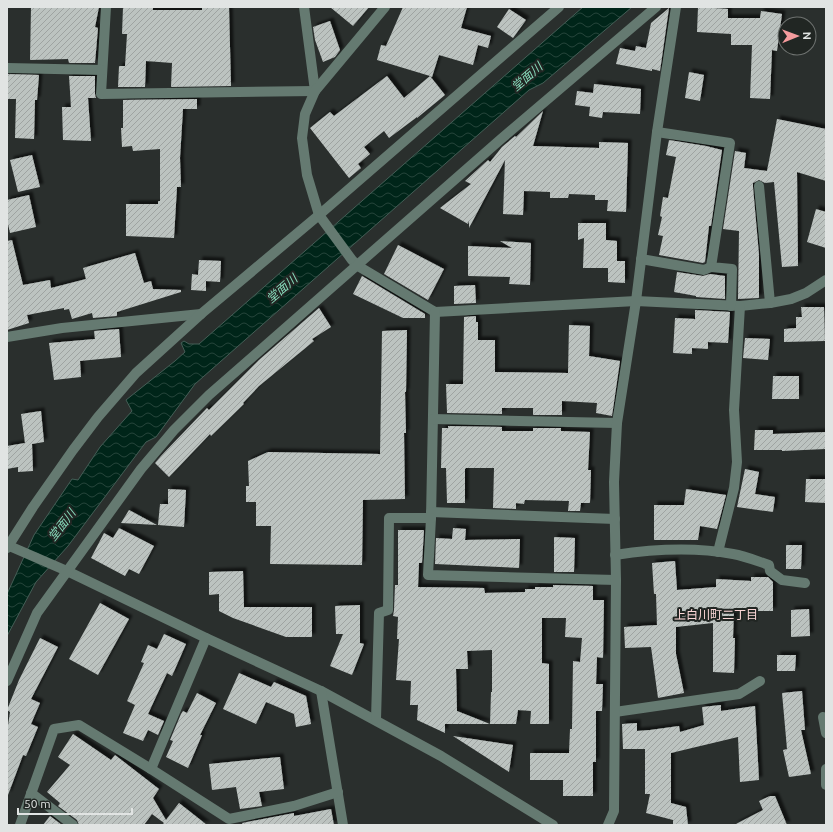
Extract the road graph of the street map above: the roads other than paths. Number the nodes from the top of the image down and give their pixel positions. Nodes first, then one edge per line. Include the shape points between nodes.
1 (106, 7) edge
2 (304, 7) edge
3 (385, 7) edge
4 (559, 7) edge
5 (656, 7) edge
6 (676, 7) edge
7 (7, 68) edge
8 (102, 70) junction
9 (315, 91) junction
10 (657, 132) junction
11 (759, 186) dead end
12 (320, 214) junction
13 (641, 259) junction
14 (355, 263) junction
15 (711, 267) junction
16 (826, 280) edge
17 (636, 301) junction
18 (770, 303) junction
19 (735, 306) junction
20 (435, 312) junction
21 (200, 314) junction
22 (7, 337) edge
23 (433, 419) junction
24 (617, 423) junction
25 (431, 515) junction
26 (615, 519) junction
27 (7, 546) edge
28 (718, 552) junction
29 (615, 555) junction
30 (67, 571) junction
31 (616, 580) junction
32 (805, 583) dead end
33 (206, 638) junction
34 (7, 681) edge
35 (760, 681) dead end
36 (322, 691) junction
37 (615, 712) junction
38 (823, 718) dead end
39 (376, 719) junction
40 (826, 733) edge
41 (151, 769) junction
42 (826, 769) edge
43 (826, 785) edge
44 (338, 792) junction
45 (32, 793) junction
46 (230, 822) edge
47 (20, 825) edge
48 (73, 825) edge
49 (343, 825) edge
50 (553, 825) edge
51 (608, 825) edge

1 - 8 street
2 - 9 street
3 - 9 street
4 - 12 street
5 - 14 street
6 - 10 street
7 - 8 street
8 - 9 street via 101,94
9 - 12 street via 305,114 302,138 307,175
10 - 13 street
10 - 15 street via 730,143
11 - 18 street
12 - 14 street
12 - 21 street
13 - 15 street via 704,270
13 - 17 street
14 - 20 street
14 - 30 street via 174,430 141,469
15 - 19 street via 732,269
16 - 18 street via 806,293
17 - 19 street
17 - 20 street
17 - 24 street
18 - 19 street
19 - 28 street via 734,410 737,462 734,488
20 - 23 street
21 - 22 street via 62,328
21 - 27 street via 136,373 98,417
23 - 24 street
23 - 25 street
24 - 26 street
25 - 26 street
25 - 31 street via 428,575
25 - 39 street via 389,518 388,610 379,613
26 - 29 street
27 - 30 street
28 - 29 street via 645,551
28 - 32 street via 769,564 770,571 782,580
29 - 31 street
30 - 33 street
30 - 34 street via 37,613
31 - 37 street
33 - 36 street
33 - 41 street
35 - 37 street via 739,694
36 - 39 street
36 - 44 street
37 - 51 street via 614,811
38 - 40 street
39 - 50 street
41 - 45 street via 79,725 54,728
41 - 46 street
42 - 43 street
44 - 46 street
44 - 49 street
45 - 47 street
45 - 48 street

